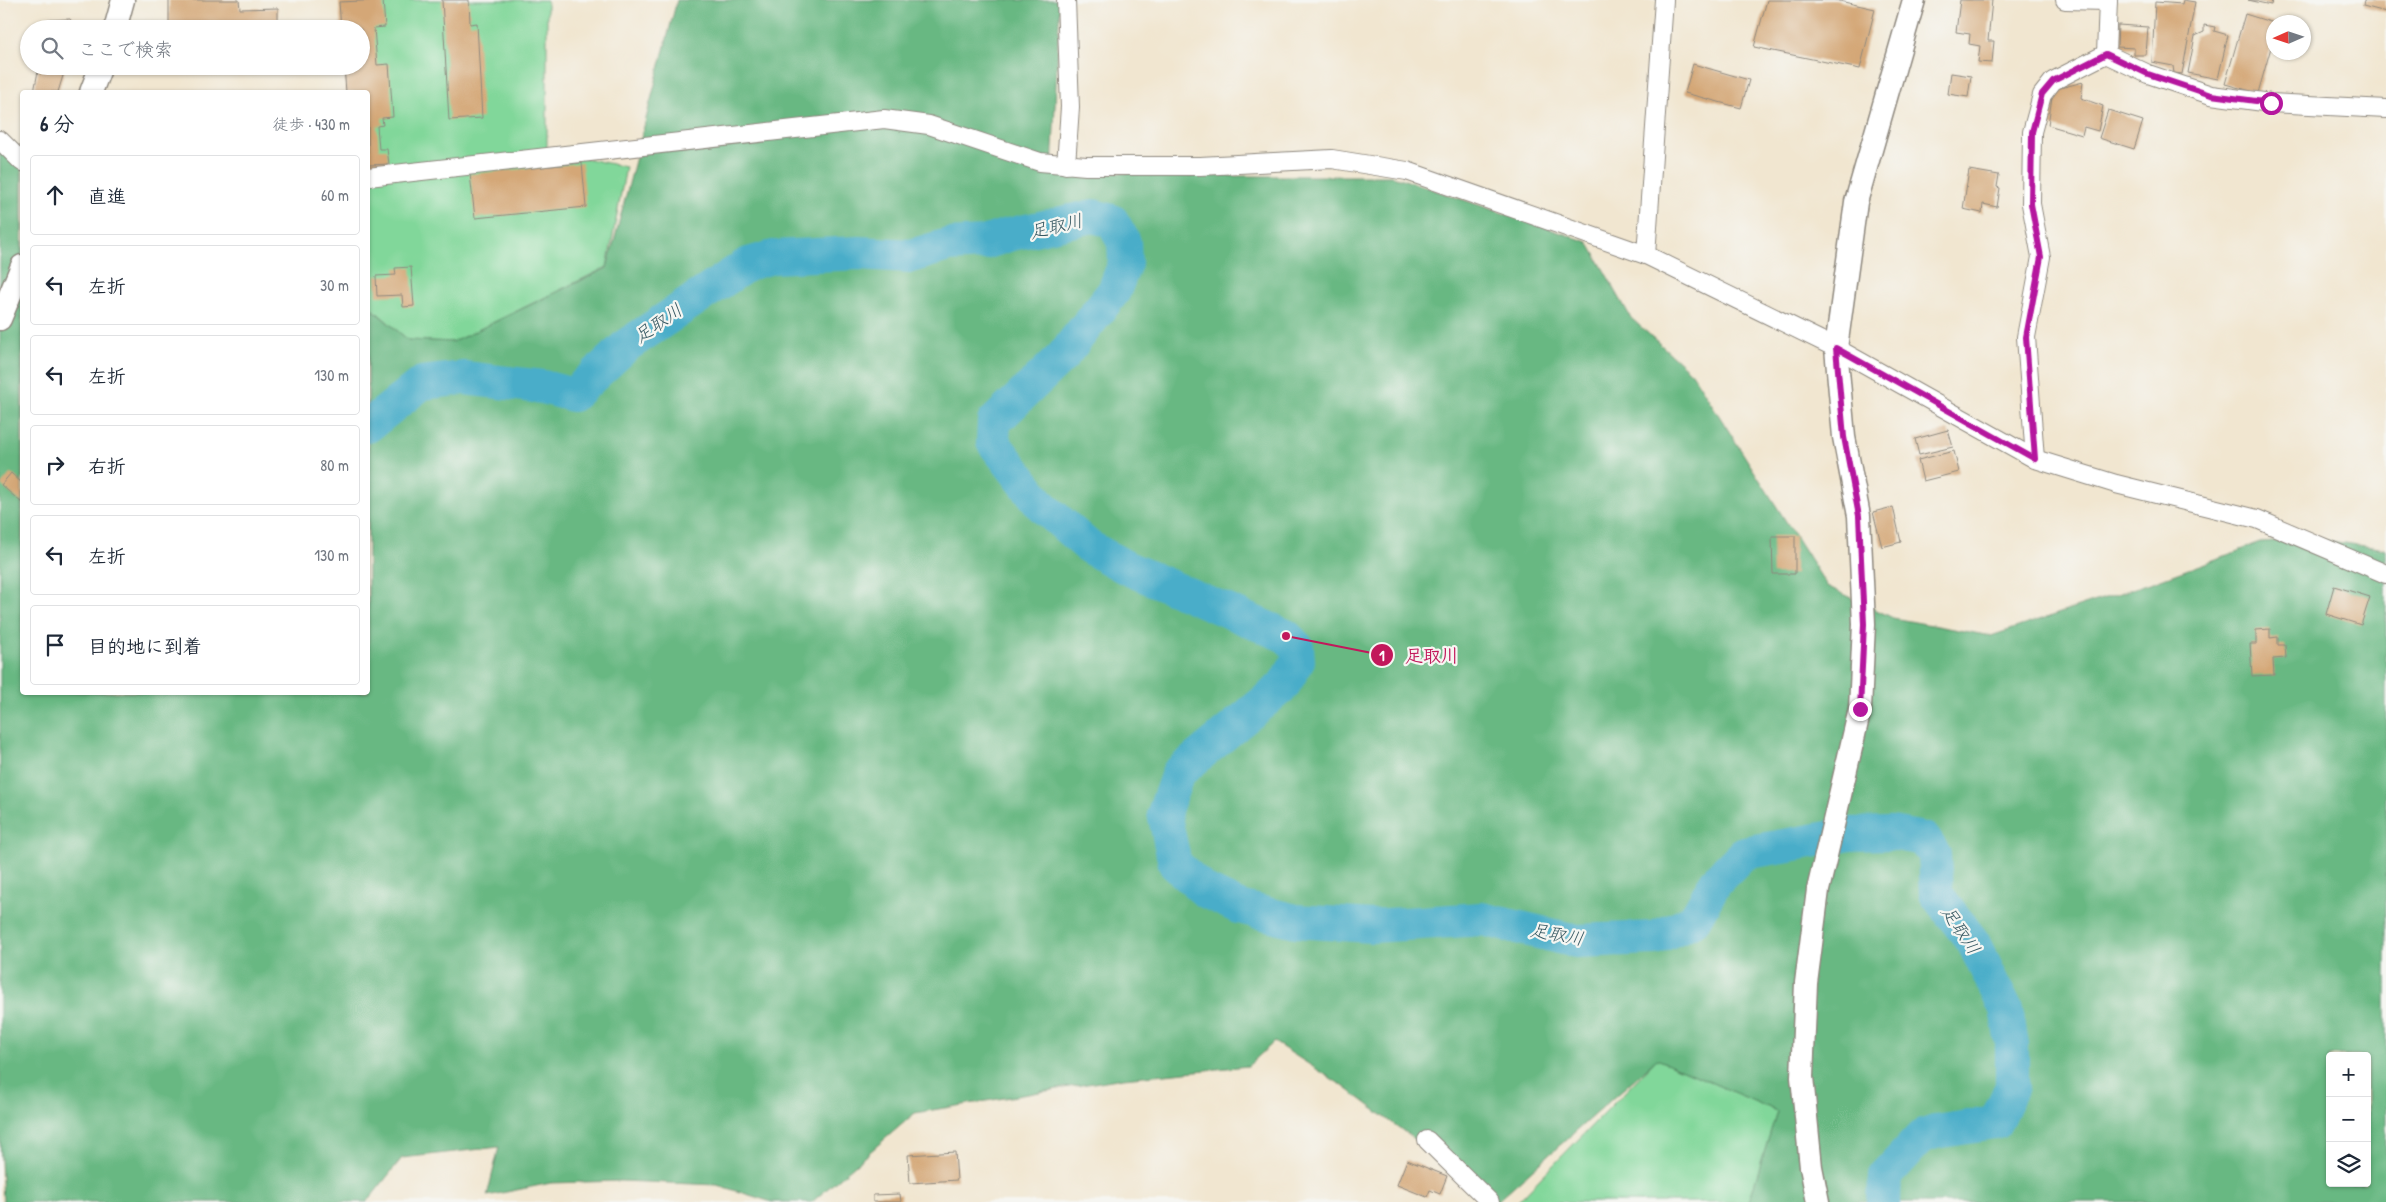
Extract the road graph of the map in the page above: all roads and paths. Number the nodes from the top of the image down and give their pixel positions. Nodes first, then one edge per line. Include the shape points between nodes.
1 (123, 0) edge
2 (1066, 0) edge
3 (1664, 0) edge
4 (1914, 0) edge
5 (2065, 0) edge
6 (2108, 0) edge
7 (118, 20) edge
8 (2106, 54) junction
9 (98, 75) edge
10 (92, 90) edge
11 (2386, 110) edge
12 (0, 140) edge
13 (20, 160) edge
14 (1066, 165) junction
15 (370, 176) edge
16 (1646, 256) junction
17 (20, 271) edge
18 (0, 318) edge
19 (1836, 348) junction
20 (2035, 459) junction
21 (2386, 574) edge
22 (1428, 1140) dead end
23 (1490, 1202) edge
24 (1818, 1202) edge

1 - 7 street
2 - 14 street via 1070,107
3 - 16 street
4 - 19 street via 1856,202
5 - 6 street
6 - 8 street
8 - 11 street via 2148,74 2211,95 2271,103
8 - 20 street via 2053,81 2042,94 2032,132 2031,204 2041,257 2026,337
9 - 10 street
12 - 13 street
14 - 15 street via 1040,162 929,125 884,118
14 - 16 street via 1200,166 1332,158 1407,170
16 - 19 street
17 - 18 street
19 - 20 street
19 - 24 street via 1844,437 1859,516 1864,624 1860,709 1818,890 1806,983 1802,1077
20 - 21 street via 2116,484 2257,519
22 - 23 street

